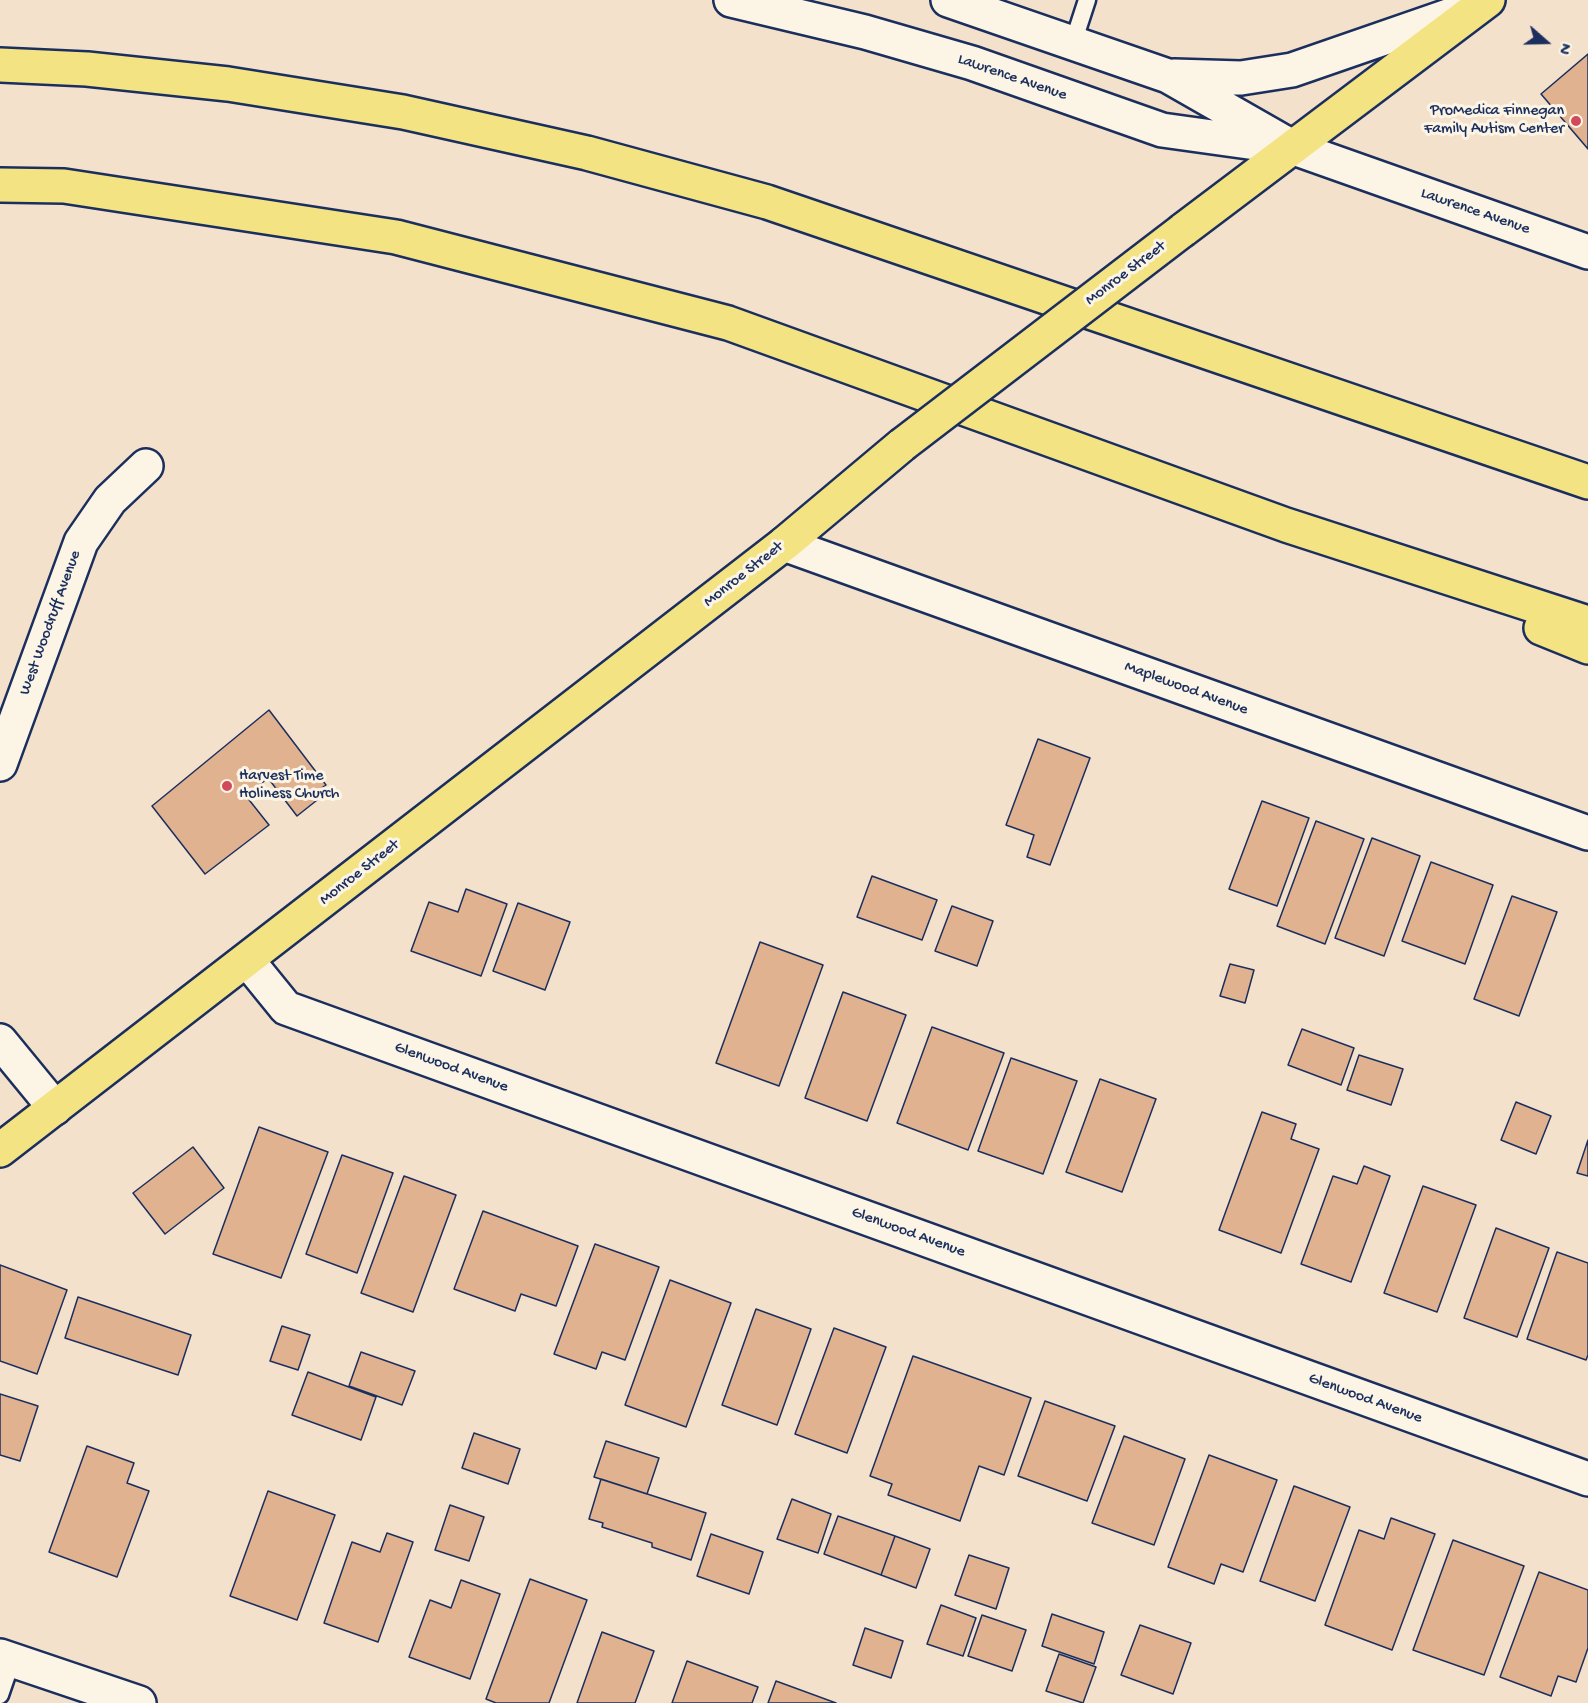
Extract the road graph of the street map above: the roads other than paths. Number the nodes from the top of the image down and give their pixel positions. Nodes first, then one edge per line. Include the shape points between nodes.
1 (731, 0) edge
2 (948, 0) edge
3 (1087, 0) edge
4 (1484, 2) edge
5 (1073, 43) junction
6 (0, 64) edge
7 (1168, 76) junction
8 (1294, 148) junction
9 (0, 185) edge
10 (1588, 252) edge
11 (146, 466) dead end
12 (1588, 482) edge
13 (1286, 525) junction
14 (784, 544) junction
15 (1588, 623) edge
16 (1588, 647) edge
17 (0, 764) edge
18 (1588, 833) edge
19 (247, 960) junction
20 (0, 1041) edge
21 (55, 1108) junction
22 (0, 1150) edge
23 (1588, 1479) edge
24 (6, 1658) edge
25 (0, 1695) edge
26 (139, 1703) edge

1 - 8 street, Lawrence Avenue via 972,63 1162,130
2 - 5 street, Lawrence Avenue
3 - 5 lane
4 - 7 street via 1292,70 1241,78
4 - 8 main road, Monroe Street
5 - 7 street, Lawrence Avenue
6 - 12 main road via 228,84 403,112 587,153 767,202
7 - 8 street, Lawrence Avenue
8 - 10 street, Lawrence Avenue
8 - 14 main road, Monroe Street, bridge via 902,445
9 - 13 main road via 64,186 396,237 728,323
11 - 17 street, West Woodruff Avenue via 110,500 81,542
13 - 15 main road
13 - 16 main road
14 - 18 street, Maplewood Avenue
14 - 19 main road, Monroe Street
19 - 21 main road, Monroe Street
19 - 23 street, Glenwood Avenue via 286,1008
20 - 21 street
21 - 22 main road, Monroe Street
24 - 25 lane
24 - 26 street

